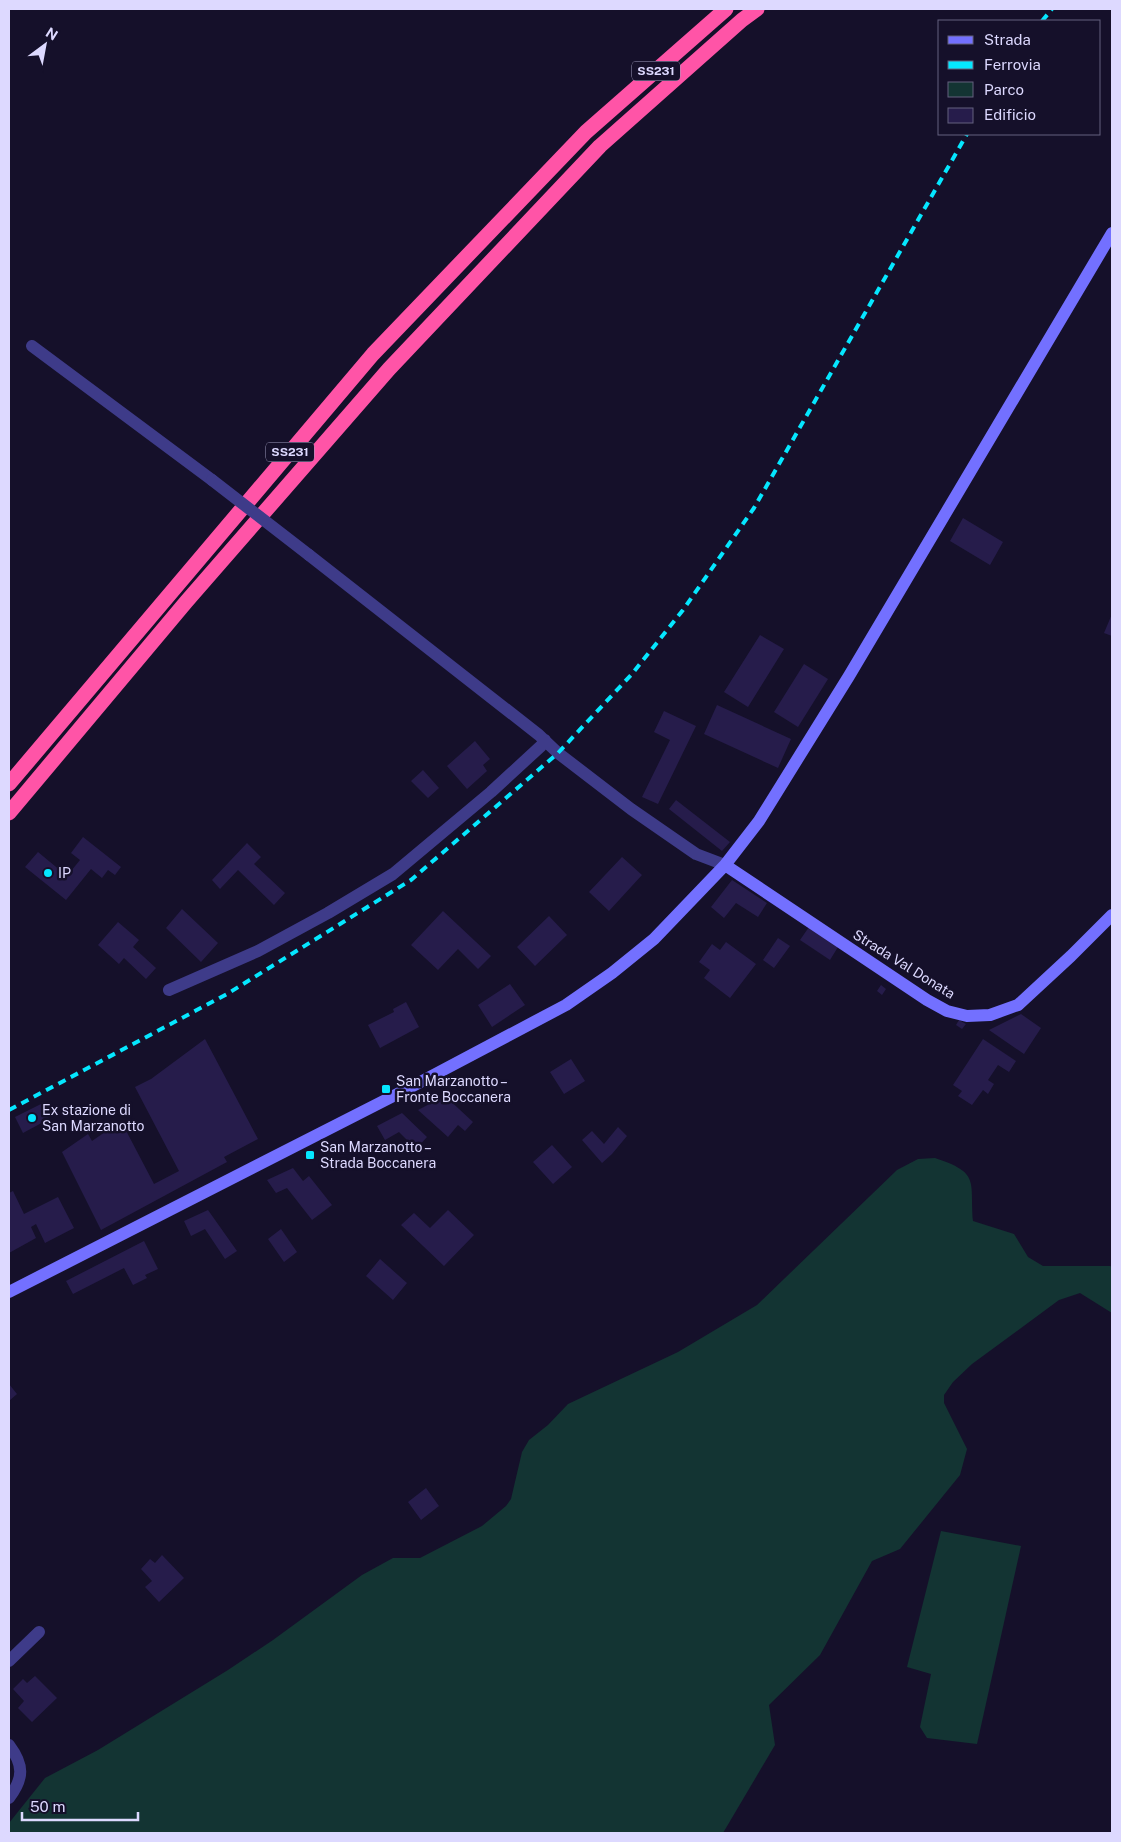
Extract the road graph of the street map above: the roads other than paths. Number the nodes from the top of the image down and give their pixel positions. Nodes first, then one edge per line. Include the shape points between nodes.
1 (726, 9) edge
2 (757, 9) edge
3 (1112, 234) edge
4 (32, 346) dead end
5 (544, 740) junction
6 (9, 784) edge
7 (9, 813) edge
8 (725, 865) junction
9 (1112, 915) edge
10 (169, 990) dead end
11 (9, 1292) edge
12 (39, 1632) dead end
13 (9, 1661) edge
14 (9, 1745) edge
15 (9, 1798) edge

1 - 6 highway, SS231 via 586,132 373,354
2 - 7 highway, SS231 via 600,146 389,369 186,602
3 - 8 main road via 807,745 759,821
4 - 5 street, bridge via 212,480
5 - 8 street via 696,854
5 - 10 street via 491,792 393,874 258,951
8 - 9 main road, Strada Val Donata via 927,1000 946,1011 968,1016 990,1016 1018,1005
8 - 11 main road via 654,939 566,1006
12 - 13 street
14 - 15 street via 18,1759 21,1772

